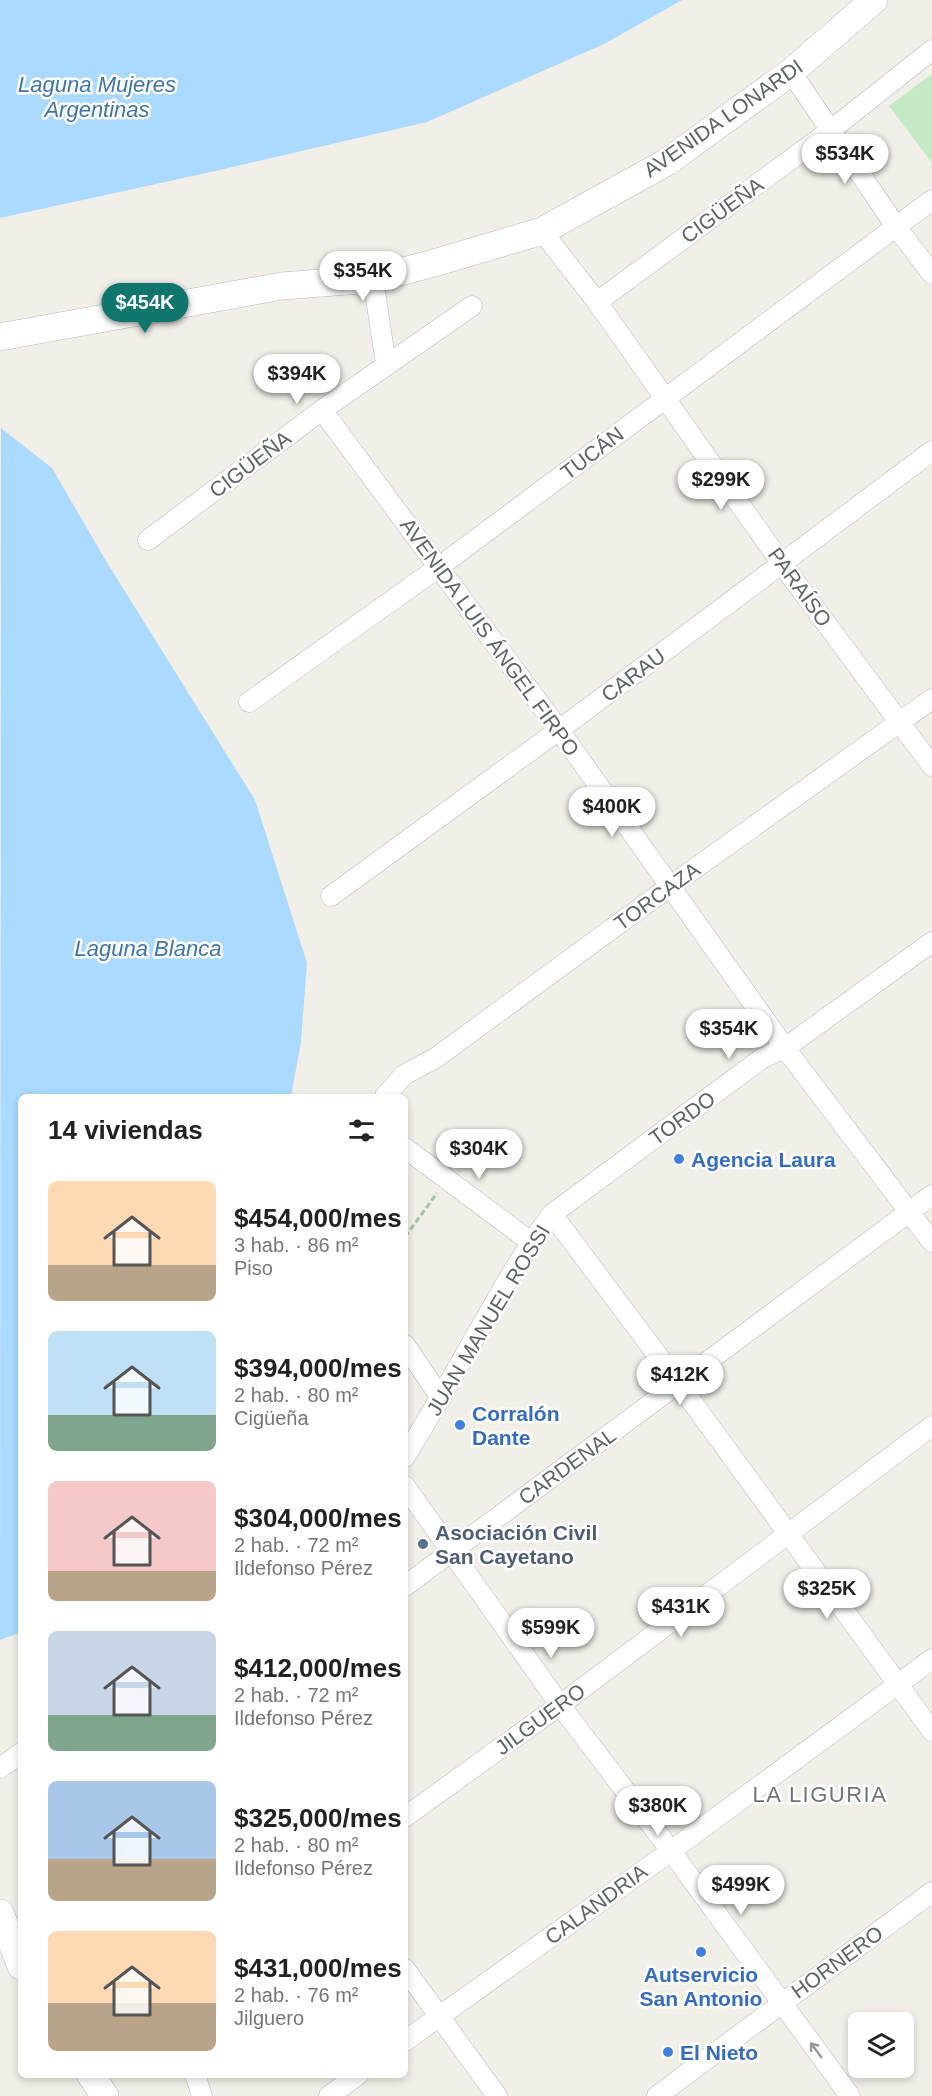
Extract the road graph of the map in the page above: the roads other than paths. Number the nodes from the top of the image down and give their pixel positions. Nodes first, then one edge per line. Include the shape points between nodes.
1 (874, 0) edge
2 (932, 51) edge
3 (791, 72) junction
4 (831, 130) junction
5 (932, 200) edge
6 (897, 228) junction
7 (542, 231) junction
8 (932, 274) edge
9 (373, 279) junction
10 (597, 302) junction
11 (472, 306) dead end
12 (0, 337) edge
13 (386, 364) junction
14 (665, 399) junction
15 (322, 410) junction
16 (932, 451) edge
17 (148, 540) dead end
18 (782, 564) junction
19 (439, 567) junction
20 (932, 699) edge
21 (249, 702) dead end
22 (900, 723) junction
23 (559, 730) junction
24 (932, 766) edge
25 (669, 887) junction
26 (331, 896) dead end
27 (932, 942) edge
28 (785, 1048) junction
29 (387, 1094) edge
30 (408, 1150) edge
31 (932, 1196) edge
32 (909, 1212) junction
33 (552, 1214) junction
34 (531, 1242) junction
35 (932, 1242) edge
36 (408, 1349) edge
37 (679, 1384) junction
38 (441, 1398) junction
39 (932, 1426) edge
40 (408, 1452) edge
41 (408, 1490) edge
42 (789, 1533) junction
43 (452, 1550) junction
44 (408, 1584) edge
45 (932, 1659) edge
46 (897, 1684) junction
47 (560, 1705) junction
48 (932, 1731) edge
49 (18, 1755) edge
50 (0, 1768) edge
51 (408, 1814) edge
52 (671, 1851) junction
53 (932, 1892) edge
54 (0, 1913) edge
55 (18, 1958) edge
56 (408, 1973) edge
57 (781, 2003) junction
58 (439, 2016) junction
59 (408, 2039) edge
60 (93, 2078) edge
61 (196, 2078) edge
62 (354, 2078) edge
63 (105, 2096) edge
64 (202, 2096) edge
65 (329, 2096) edge
66 (497, 2096) edge
67 (657, 2096) edge
68 (850, 2096) edge

1 - 3 street, AVENIDA LONARDI
2 - 4 street, CIGÜEÑA
3 - 4 street
3 - 7 street, AVENIDA LONARDI via 667,162
4 - 6 street
4 - 10 street, CIGÜEÑA
5 - 6 street, TUCÁN
6 - 8 street
6 - 14 street, TUCÁN
7 - 9 street, AVENIDA LONARDI
7 - 10 street, PARAÍSO
9 - 12 street, AVENIDA LONARDI via 282,286
9 - 13 street
10 - 14 street, PARAÍSO
11 - 13 street, CIGÜEÑA
13 - 15 street, CIGÜEÑA
14 - 18 street, PARAÍSO
14 - 19 street, TUCÁN
15 - 17 street, CIGÜEÑA
15 - 19 street, AVENIDA LUIS ÁNGEL FIRPO
16 - 18 street, CARAU
18 - 22 street, PARAÍSO
18 - 23 street, CARAU
19 - 21 street, TUCÁN
19 - 23 street, AVENIDA LUIS ÁNGEL FIRPO
20 - 22 street, TORCAZA
22 - 24 street, PARAÍSO
22 - 25 street, TORCAZA
23 - 25 street, AVENIDA LUIS ÁNGEL FIRPO
23 - 26 street, CARAU
25 - 28 street, AVENIDA LUIS ÁNGEL FIRPO
25 - 29 street, TORCAZA via 437,1057 404,1075
27 - 28 street, TORDO
28 - 32 street, AVENIDA LUIS ÁNGEL FIRPO
28 - 33 street, TORDO via 761,1059
30 - 34 street
31 - 32 street, CARDENAL
32 - 35 street, AVENIDA LUIS ÁNGEL FIRPO
32 - 37 street, CARDENAL
33 - 34 street, JUAN MANUEL ROSSI
33 - 37 street
34 - 38 street, JUAN MANUEL ROSSI
36 - 38 street
37 - 42 street
37 - 43 street, CARDENAL
38 - 40 street, JUAN MANUEL ROSSI
39 - 42 street, JILGUERO
41 - 43 street
42 - 46 street
42 - 47 street, JILGUERO
43 - 44 street, CARDENAL
43 - 47 street
45 - 46 street, CALANDRIA
46 - 48 street
46 - 52 street, CALANDRIA
47 - 51 street, JILGUERO
47 - 52 street
49 - 50 street
52 - 57 street
52 - 58 street, CALANDRIA
53 - 57 street, HORNERO
54 - 55 street
56 - 58 street
57 - 67 street, HORNERO
68 -> 57 street
58 - 59 street, CALANDRIA
58 - 66 street
60 - 63 street
61 - 64 street
62 - 65 street

